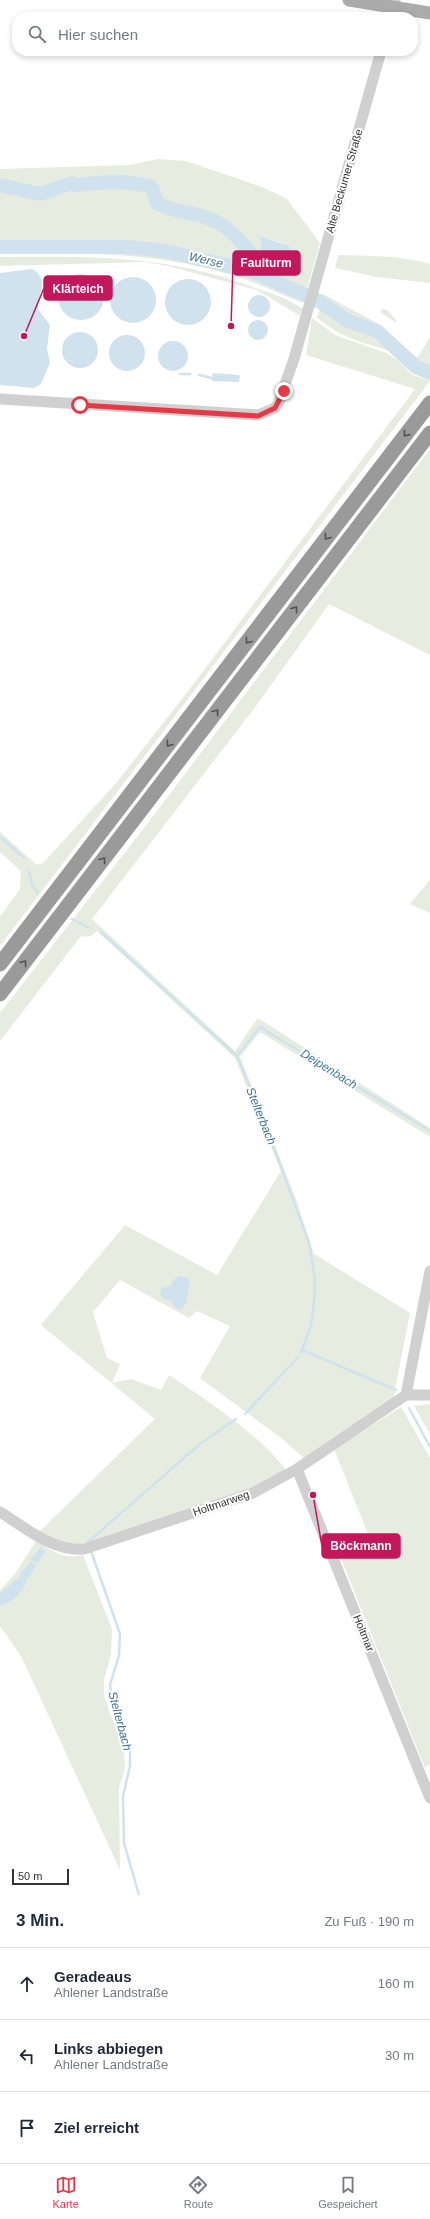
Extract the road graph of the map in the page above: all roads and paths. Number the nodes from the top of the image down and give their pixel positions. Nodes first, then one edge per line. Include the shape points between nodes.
1 (349, 0) edge
2 (393, 8) edge
3 (418, 12) edge
4 (418, 12) edge
5 (430, 14) edge
6 (380, 56) edge
7 (0, 400) edge
8 (430, 403) edge
9 (430, 433) edge
10 (0, 964) edge
11 (0, 994) edge
12 (430, 1271) edge
13 (430, 1395) edge
14 (406, 1396) junction
15 (297, 1469) junction
16 (0, 1512) edge
17 (430, 1798) edge

1 - 2 main road
2 - 4 main road
3 - 5 main road
6 - 7 street, Alte Beckumer Straße via 284,391 275,408 258,416
8 -> 10 highway
11 -> 9 highway
12 - 14 street
13 - 14 street
14 - 15 street, Holtmarweg
15 - 16 street, Holtmarweg via 253,1493 84,1549 73,1550 55,1546
15 - 17 street, Holtmar

